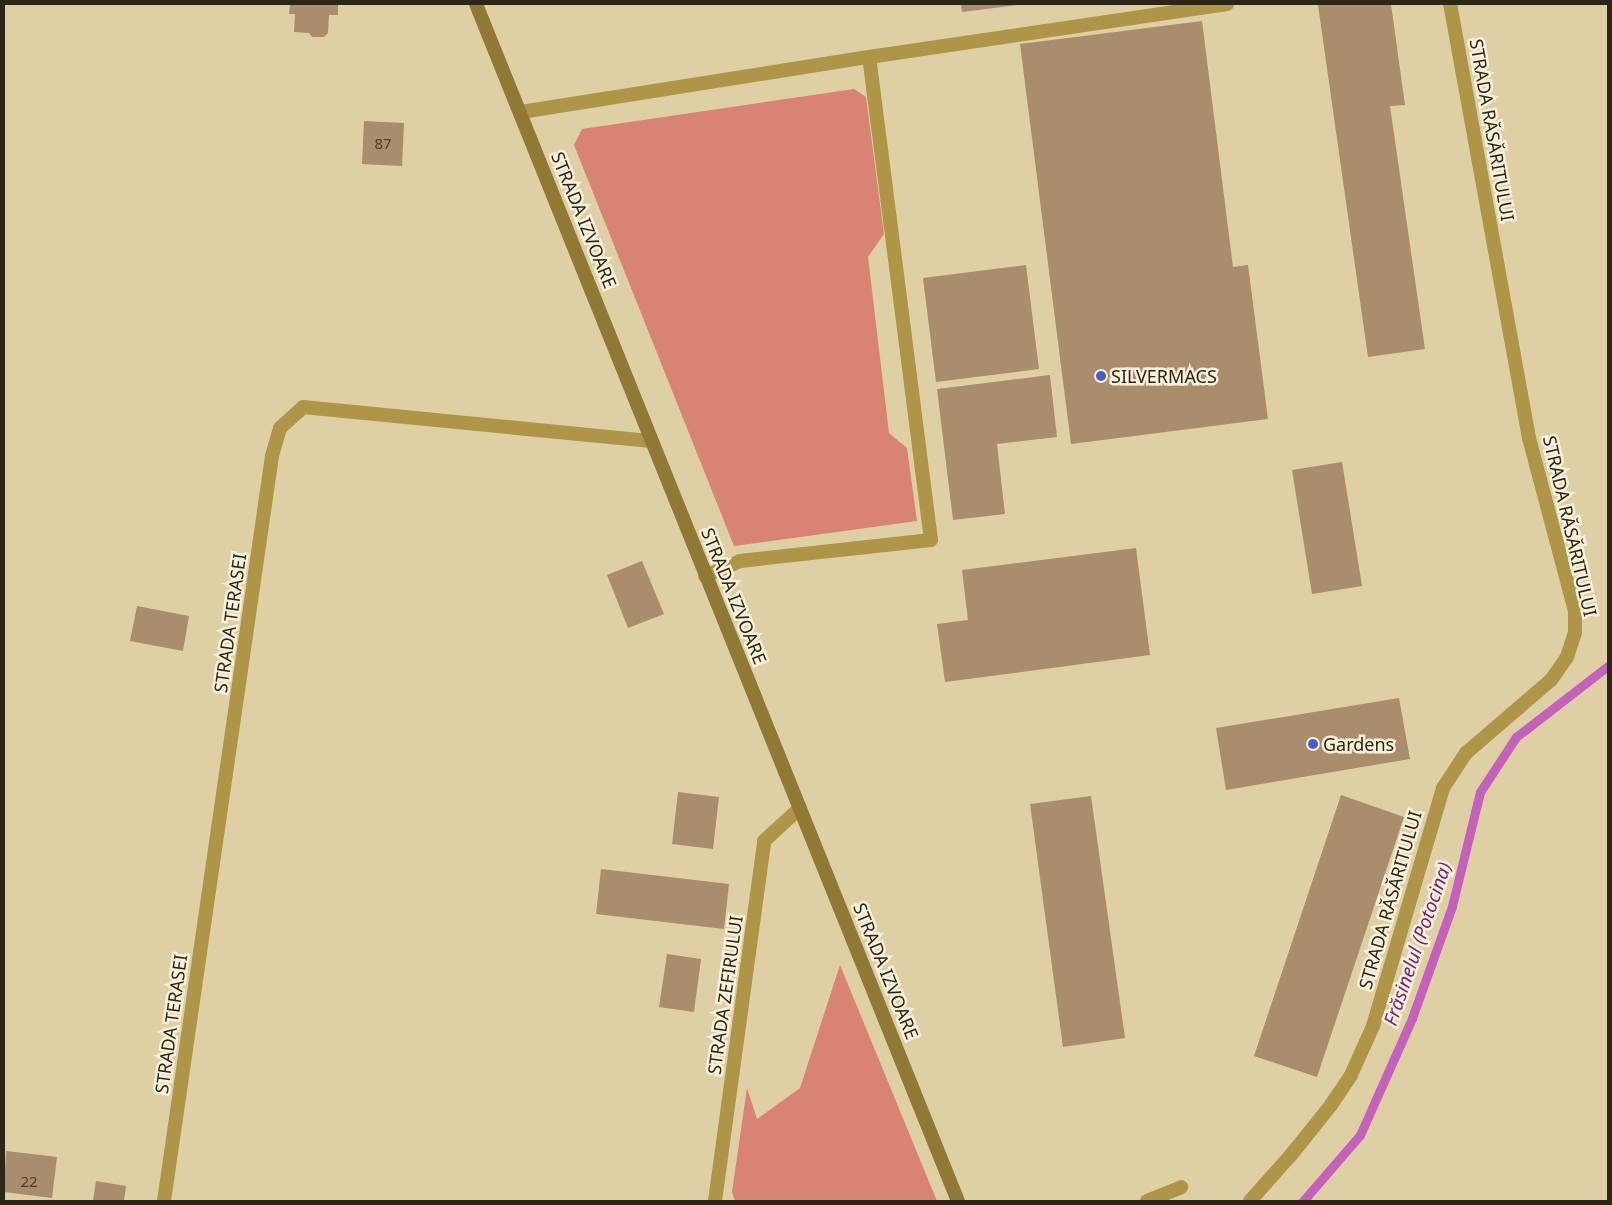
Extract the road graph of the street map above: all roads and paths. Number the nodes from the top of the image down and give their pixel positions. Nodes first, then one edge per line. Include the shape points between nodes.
1 (476, 4) edge
2 (1227, 4) edge
3 (1450, 4) edge
4 (869, 56) junction
5 (521, 112) junction
6 (652, 441) junction
7 (706, 576) junction
8 (800, 808) junction
9 (1181, 1187) dead end
10 (164, 1201) edge
11 (715, 1201) edge
12 (958, 1201) edge
13 (1147, 1201) edge
14 (1250, 1201) edge

1 - 5 main road, STRADA IZVOARE
2 - 4 street
3 - 14 street, STRADA RĂSĂRITULUI via 1529,438 1575,610 1575,633 1567,657 1551,680 1466,753 1443,788 1372,1026 1351,1075 1331,1105
4 - 5 street
4 - 7 street via 930,540 740,561
5 - 6 main road, STRADA IZVOARE
6 - 7 main road, STRADA IZVOARE
6 - 10 street, STRADA TERASEI via 303,407 280,428 272,456
7 - 8 main road, STRADA IZVOARE
8 - 11 street, STRADA ZEFIRULUI via 764,841
8 - 12 main road, STRADA IZVOARE
9 - 13 street

